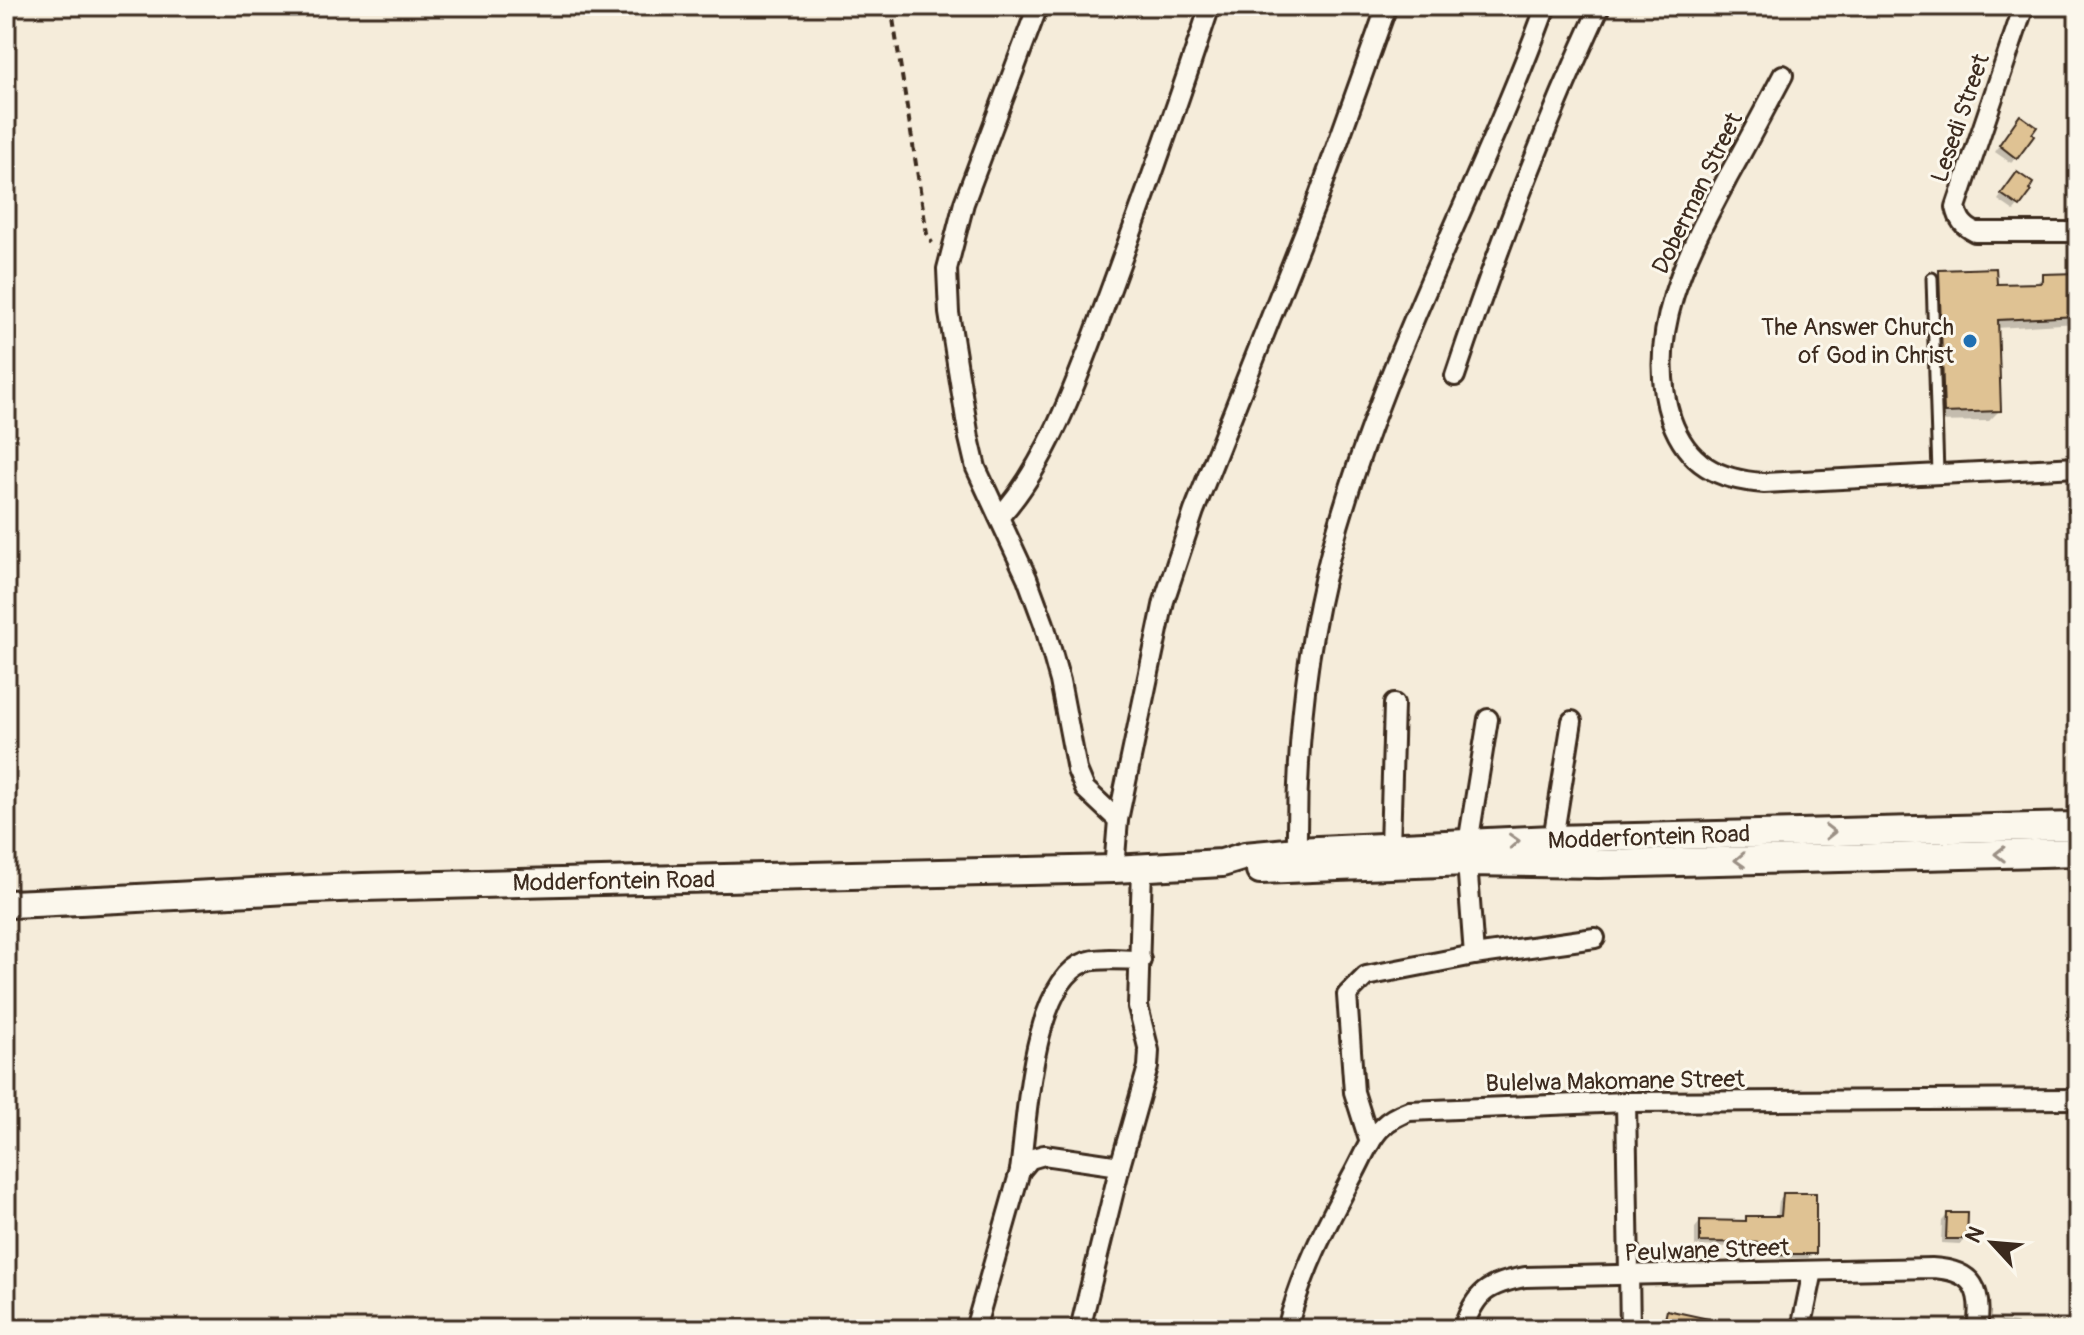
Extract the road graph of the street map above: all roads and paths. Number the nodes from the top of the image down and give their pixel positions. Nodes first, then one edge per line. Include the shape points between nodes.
1 (891, 6) edge
2 (1038, 6) edge
3 (1210, 6) edge
4 (1387, 6) edge
5 (1546, 6) edge
6 (1600, 6) edge
7 (2024, 6) edge
8 (1783, 75) dead end
9 (2078, 232) edge
10 (947, 269) junction
11 (1932, 278) dead end
12 (1455, 376) dead end
13 (2078, 467) edge
14 (1938, 474) junction
15 (999, 517) junction
16 (1394, 704) dead end
17 (1488, 719) dead end
18 (1572, 721) dead end
19 (1118, 820) junction
20 (2077, 832) edge
21 (1553, 839) junction
22 (1390, 847) junction
23 (1297, 851) junction
24 (1468, 853) junction
25 (1222, 863) junction
26 (1142, 867) junction
27 (1114, 869) junction
28 (6, 904) edge
29 (1595, 938) dead end
30 (1474, 955) junction
31 (1141, 960) junction
32 (2078, 1099) edge
33 (1626, 1102) junction
34 (1370, 1143) junction
35 (1120, 1166) junction
36 (1020, 1171) junction
37 (1813, 1271) junction
38 (1630, 1277) junction
39 (975, 1329) edge
40 (1080, 1329) edge
41 (1287, 1329) edge
42 (1463, 1329) edge
43 (1630, 1329) edge
44 (1801, 1329) edge
45 (1977, 1329) edge

1 - 10 path via 927,234
2 - 10 street via 964,203
3 - 15 street via 1083,364 1038,463
4 - 19 street via 1169,586
5 - 23 street via 1383,400 1331,551 1312,633 1301,723
6 - 12 street via 1535,152
7 - 9 street, Lesedi Street via 1956,207 1959,219 1975,232
8 - 14 street, Doberman Street via 1692,247 1667,316 1663,382 1677,435 1705,467 1722,476 1764,483
10 - 15 street via 969,438 976,468
11 - 14 lane
13 - 14 street
15 - 19 street via 1044,624 1077,770 1085,789
16 - 22 street
17 - 24 street
18 - 21 street
19 - 27 street
21 -> 20 main road, Modderfontein Road
20 -> 24 main road, Modderfontein Road via 1598,864
24 -> 21 main road, Modderfontein Road
22 - 23 main road, Modderfontein Road
22 - 24 main road, Modderfontein Road
23 - 25 main road, Modderfontein Road
24 - 25 main road, Modderfontein Road via 1290,870 1245,870
24 - 30 street
25 - 26 main road, Modderfontein Road
26 - 27 main road, Modderfontein Road
26 - 31 street
27 - 28 main road, Modderfontein Road via 364,887
29 - 30 street
30 - 34 street via 1366,976 1347,995 1354,1092
31 - 35 street via 1138,1007 1148,1067
31 - 36 street via 1086,961 1062,978 1040,1035
32 - 33 street, Bulelwa Makomane Street
33 - 34 street, Bulelwa Makomane Street via 1409,1111 1392,1118
33 - 38 street
34 - 41 street, Bulelwa Makomane Street via 1324,1229
35 - 36 street via 1044,1155 1030,1159
35 - 40 street
36 - 39 street
37 - 38 street, Peulwane Street
37 - 44 street
37 - 45 street, Peulwane Street via 1948,1269 1974,1285
38 - 42 street, Peulwane Street via 1525,1277 1500,1282 1480,1293
38 - 43 street

